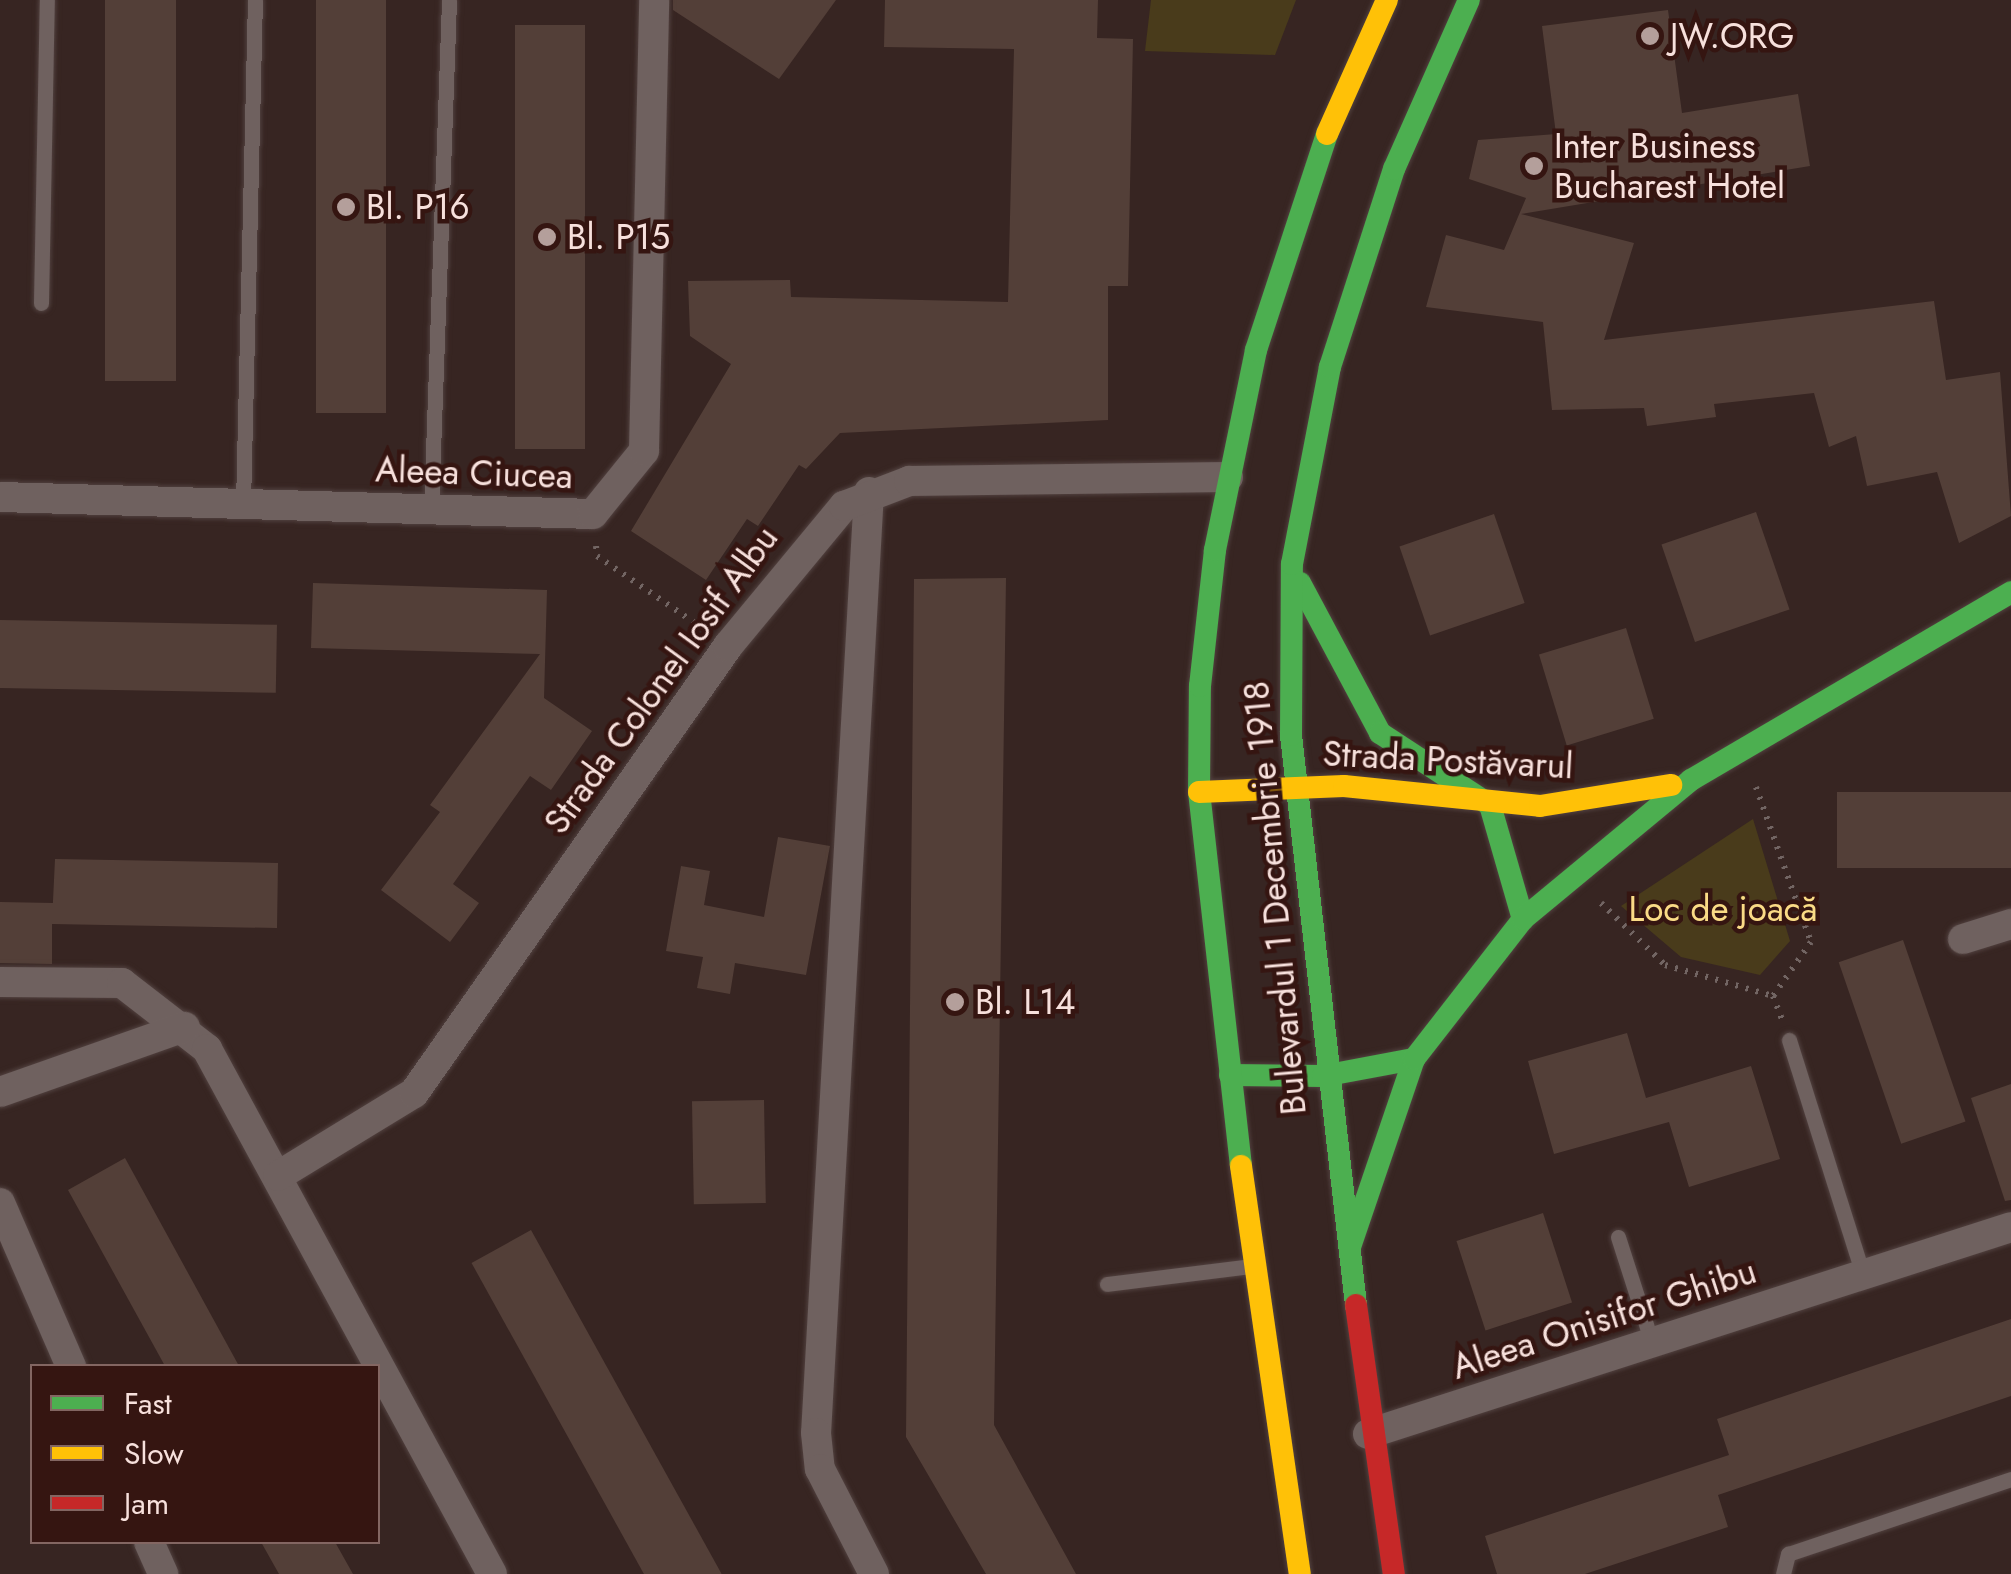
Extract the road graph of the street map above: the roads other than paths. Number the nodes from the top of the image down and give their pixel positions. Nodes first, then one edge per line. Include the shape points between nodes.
1 (47, 0) edge
2 (255, 0) edge
3 (449, 0) edge
4 (654, 0) edge
5 (1387, 0) edge
6 (1469, 0) edge
7 (41, 302) dead end
8 (1228, 476) junction
9 (868, 492) junction
10 (0, 497) edge
11 (243, 504) junction
12 (431, 510) junction
13 (1292, 564) junction
14 (2011, 592) edge
15 (1691, 780) junction
16 (1294, 786) junction
17 (1199, 792) junction
18 (1490, 805) junction
19 (1523, 919) junction
20 (2011, 924) edge
21 (1963, 939) dead end
22 (0, 982) edge
23 (186, 1026) junction
24 (1789, 1040) road end
25 (1414, 1059) junction
26 (1230, 1074) junction
27 (1323, 1076) junction
28 (0, 1092) edge
29 (278, 1176) junction
30 (0, 1203) edge
31 (2011, 1227) edge
32 (1618, 1237) dead end
33 (1345, 1262) junction
34 (1253, 1266) junction
35 (1864, 1274) junction
36 (1106, 1284) dead end
37 (1652, 1343) junction
38 (70, 1364) edge
39 (379, 1364) edge
40 (380, 1366) edge
41 (1368, 1434) junction
42 (2011, 1479) edge
43 (150, 1544) edge
44 (163, 1574) edge
45 (492, 1574) edge
46 (874, 1574) edge
47 (1300, 1574) edge
48 (1394, 1574) edge
49 (1783, 1574) edge

1 - 7 lane
2 - 11 lane
3 - 12 lane
4 - 12 street, Aleea Ciucea via 644,450 594,514
5 - 8 main road, Bulevardul 1 Decembrie 1918 via 1325,138 1256,350
6 - 13 main road, Bulevardul 1 Decembrie 1918 via 1394,169 1330,367
8 - 9 street, Strada Colonel Iosif Albu via 910,481
8 - 17 main road, Bulevardul 1 Decembrie 1918 via 1205,628
9 - 29 street, Strada Colonel Iosif Albu via 825,520 728,646 414,1094
9 - 46 street via 816,1433 820,1469
10 - 11 street, Aleea Ciucea
11 - 12 street, Aleea Ciucea
13 - 16 main road, Bulevardul 1 Decembrie 1918
13 - 18 main road via 1335,663 1380,733
14 - 15 main road, Strada Postăvarul
15 - 18 main road, Strada Postăvarul via 1586,803
15 - 19 main road, Strada Postăvarul
16 - 17 main road, Strada Postăvarul
16 - 18 main road, Strada Postăvarul
16 - 27 main road, Bulevardul 1 Decembrie 1918
17 - 26 main road, Bulevardul 1 Decembrie 1918
18 - 19 main road
19 - 25 main road, Strada Postăvarul
20 - 21 street
22 - 23 street via 122,983
23 - 28 street
23 - 29 street
24 - 35 lane
25 - 27 main road
25 - 33 main road, Strada Postăvarul
26 - 27 main road
26 - 34 main road, Bulevardul 1 Decembrie 1918
27 - 33 main road, Bulevardul 1 Decembrie 1918
29 - 39 street
30 - 38 street
31 - 35 street, Aleea Onisifor Ghibu
32 - 37 lane
33 - 41 main road, Bulevardul 1 Decembrie 1918
34 - 36 lane
34 - 47 main road, Bulevardul 1 Decembrie 1918
35 - 37 street, Aleea Onisifor Ghibu
37 - 41 street, Aleea Onisifor Ghibu
40 - 45 street
41 - 48 main road, Bulevardul 1 Decembrie 1918
42 - 49 lane via 1788,1554
43 - 44 street

